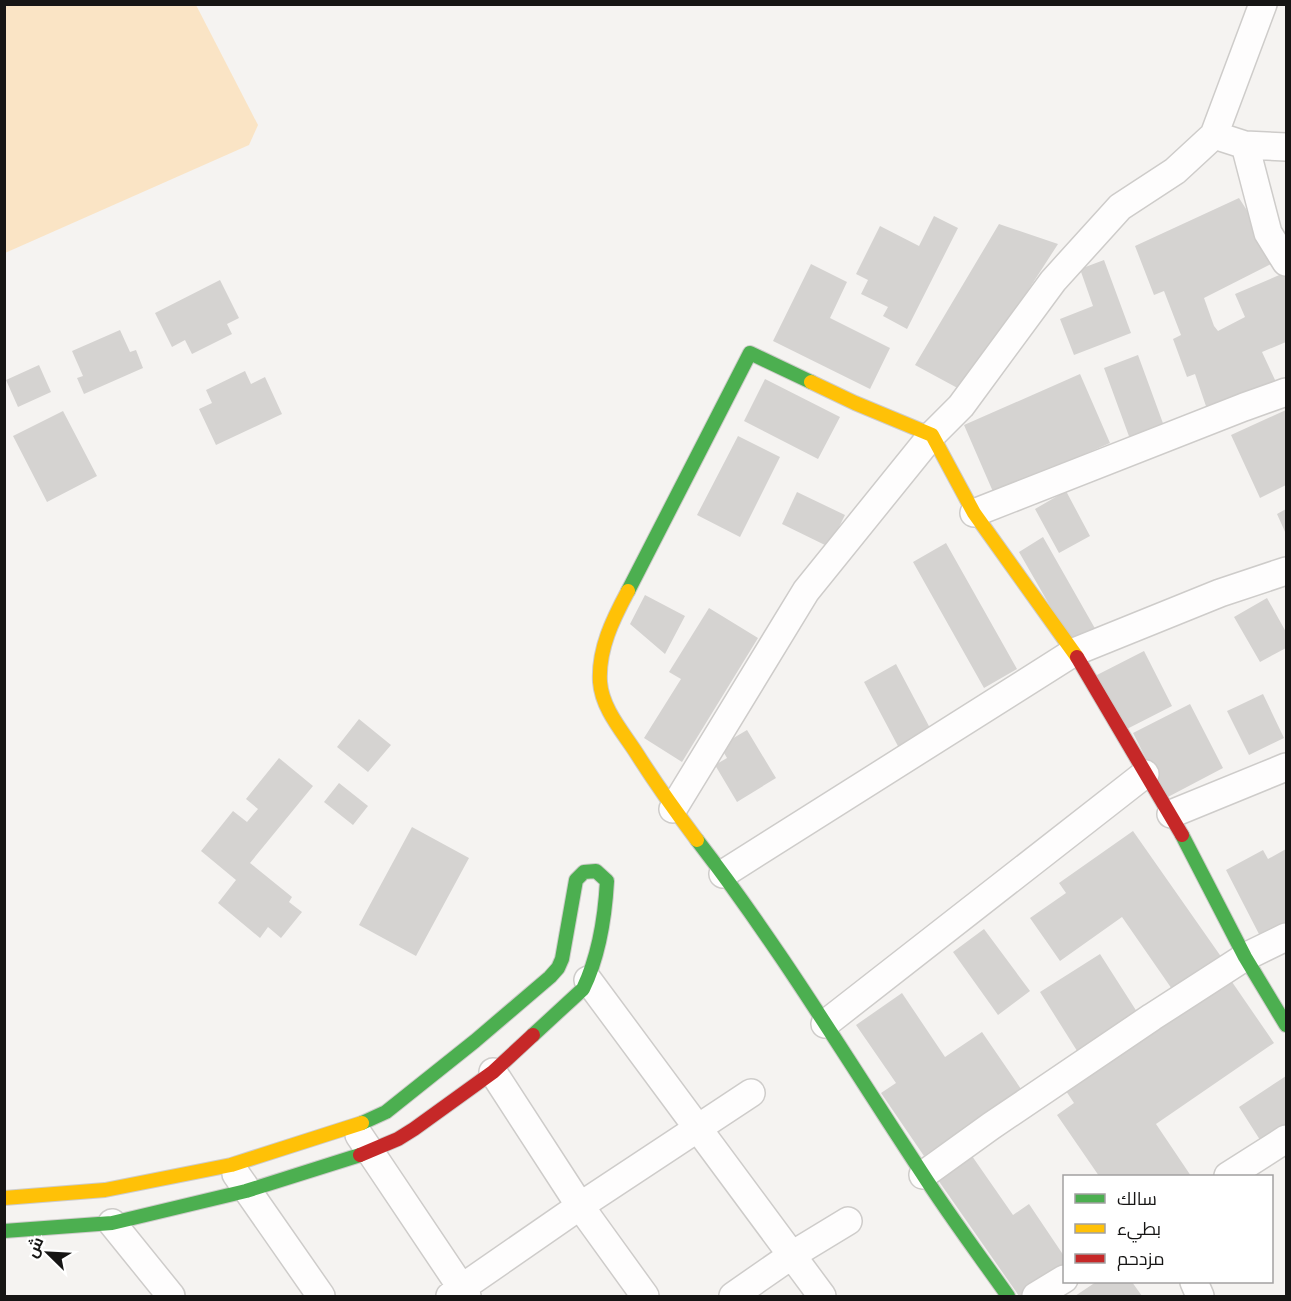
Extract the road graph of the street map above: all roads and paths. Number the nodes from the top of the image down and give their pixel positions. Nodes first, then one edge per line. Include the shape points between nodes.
1 (1263, 4) edge
2 (1214, 135) junction
3 (1245, 145) junction
4 (1287, 147) edge
5 (1287, 262) edge
6 (1287, 392) edge
7 (932, 435) junction
8 (974, 513) junction
9 (1287, 571) edge
10 (1074, 652) junction
11 (1287, 767) edge
12 (1145, 774) junction
13 (673, 809) junction
14 (1171, 814) junction
15 (723, 874) junction
16 (1287, 937) edge
17 (1245, 957) junction
18 (588, 980) junction
19 (825, 1024) junction
20 (1287, 1025) edge
21 (493, 1072) junction
22 (751, 1093) dead end
23 (354, 1127) junction
24 (697, 1129) junction
25 (1287, 1140) edge
26 (369, 1152) junction
27 (231, 1165) junction
28 (923, 1175) junction
29 (1229, 1175) edge
30 (246, 1191) junction
31 (4, 1198) edge
32 (580, 1206) junction
33 (848, 1221) dead end
34 (112, 1223) junction
35 (4, 1231) edge
36 (792, 1255) junction
37 (1063, 1280) edge
38 (460, 1294) edge
39 (171, 1296) edge
40 (321, 1296) edge
41 (645, 1296) edge
42 (733, 1296) edge
43 (822, 1296) edge
44 (1008, 1296) edge
45 (1036, 1296) edge

1 - 2 street
2 - 3 street
2 - 7 street via 1174,171 1120,207 1053,281 961,406
3 - 4 street
3 - 5 street via 1268,233
6 - 8 street
7 - 8 street
7 - 13 street via 806,591
7 - 13 street via 750,354 612,621 603,649 600,682 607,708
8 - 10 street
9 - 10 street via 1220,593
10 - 12 street
10 - 15 street
11 - 14 street
12 - 14 street
12 - 19 street
13 - 15 street
14 - 17 street
15 - 19 street
16 - 17 street
17 - 20 street
17 - 28 street
18 - 21 street via 577,997
18 - 23 street via 607,889 603,874 596,870 580,873 576,880 565,949 558,968 386,1112
18 - 24 street
19 - 28 street
21 - 26 street via 414,1129
21 - 32 street
22 - 24 street
23 - 26 street
23 - 27 street
24 - 32 street
24 - 36 street
25 - 29 street
26 - 30 street
26 - 38 street
27 - 30 street
27 - 31 street via 105,1190
28 - 44 street
30 - 34 street
30 - 40 street
32 - 38 street
32 - 41 street
33 - 36 street
34 - 35 street
34 - 39 street
36 - 42 street
36 - 43 street
37 - 45 street

